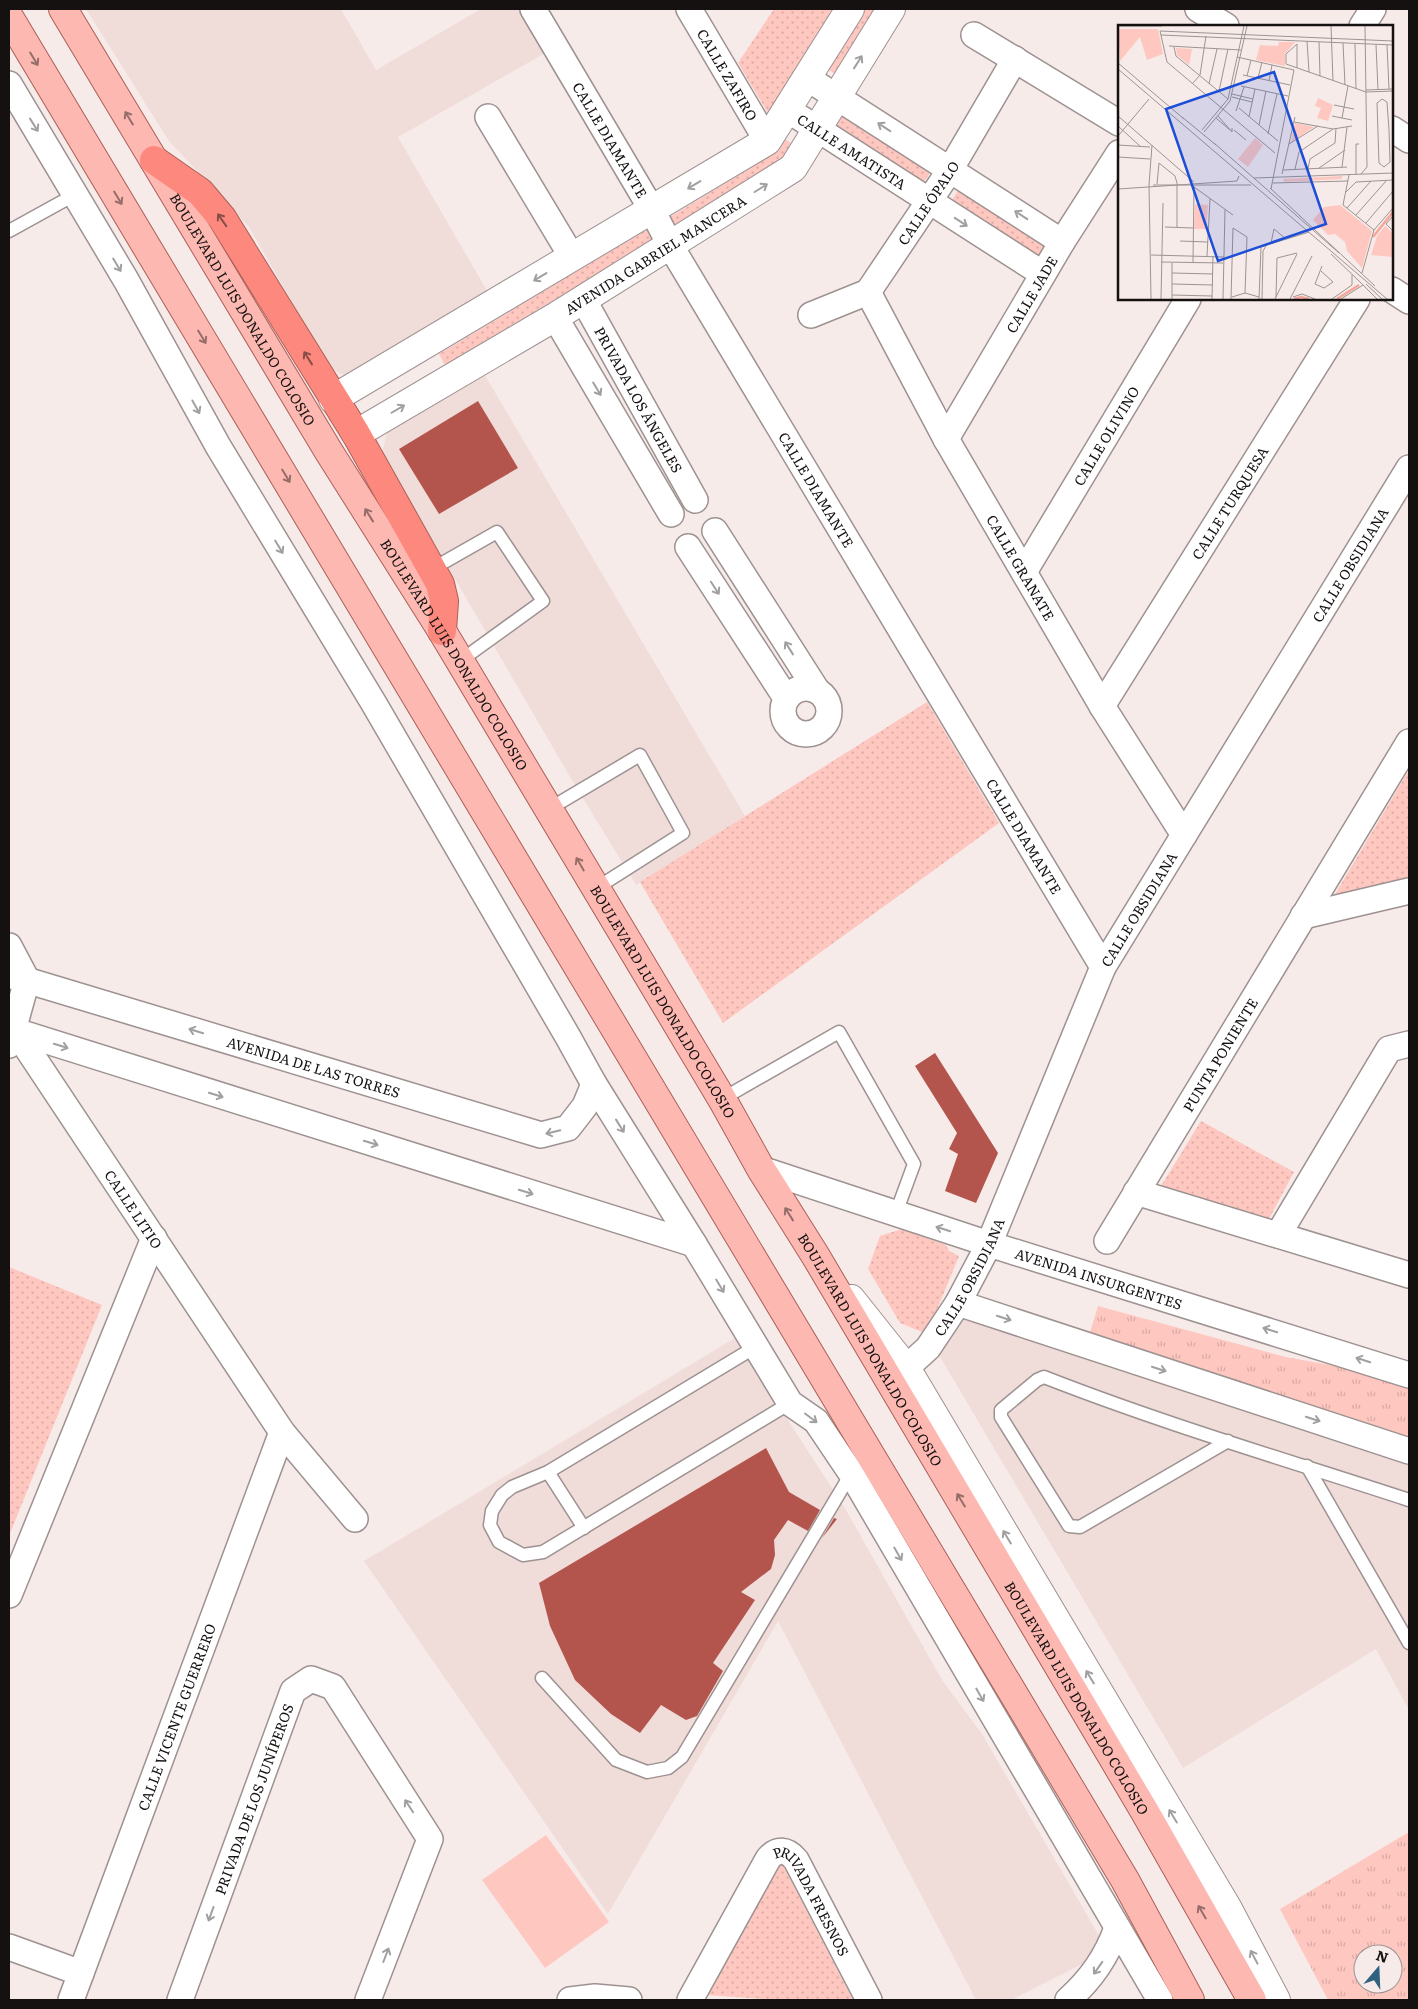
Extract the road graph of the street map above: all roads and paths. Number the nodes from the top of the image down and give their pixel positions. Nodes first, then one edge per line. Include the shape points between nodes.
1 (63, 9) edge
2 (533, 9) edge
3 (850, 9) edge
4 (891, 9) edge
5 (1373, 9) edge
6 (690, 10) edge
7 (9, 17) edge
8 (1363, 25) edge
9 (974, 35) dead end
10 (1015, 59) junction
11 (807, 78) junction
12 (9, 84) edge
13 (837, 97) junction
14 (788, 110) junction
15 (488, 117) dead end
16 (1118, 122) edge
17 (818, 129) junction
18 (1393, 130) edge
19 (1409, 140) edge
20 (767, 141) junction
21 (1118, 155) edge
22 (154, 160) junction
23 (950, 170) junction
24 (76, 194) junction
25 (930, 201) junction
26 (652, 210) junction
27 (9, 231) edge
28 (1062, 242) junction
29 (670, 245) junction
30 (572, 257) junction
31 (1042, 274) junction
32 (1393, 291) edge
33 (868, 292) junction
34 (583, 299) junction
35 (1187, 300) edge
36 (1356, 300) edge
37 (1409, 301) edge
38 (811, 315) dead end
39 (555, 317) junction
40 (428, 344) junction
41 (449, 379) junction
42 (333, 399) junction
43 (356, 434) junction
44 (946, 439) junction
45 (1409, 468) edge
46 (695, 500) junction
47 (671, 514) junction
48 (715, 531) junction
49 (688, 547) junction
50 (432, 569) junction
51 (1024, 572) junction
52 (442, 631) junction
53 (460, 661) junction
54 (816, 689) junction
55 (786, 698) junction
56 (1102, 706) junction
57 (1409, 742) edge
58 (549, 810) junction
59 (1184, 835) junction
60 (595, 889) junction
61 (1409, 891) edge
62 (1303, 916) junction
63 (9, 946) edge
64 (1103, 967) junction
65 (18, 978) edge
66 (11, 1035) edge
67 (1409, 1044) edge
68 (594, 1084) junction
69 (722, 1099) junction
70 (761, 1169) junction
71 (1136, 1192) junction
72 (896, 1213) junction
73 (1278, 1235) junction
74 (154, 1238) junction
75 (1107, 1240) dead end
76 (694, 1244) junction
77 (989, 1244) junction
78 (815, 1255) junction
79 (1409, 1275) edge
80 (958, 1303) junction
81 (757, 1346) junction
82 (906, 1368) junction
83 (1409, 1375) edge
84 (790, 1403) junction
85 (282, 1432) junction
86 (1228, 1441) junction
87 (867, 1448) junction
88 (1409, 1451) edge
89 (1307, 1466) junction
90 (548, 1472) junction
91 (851, 1473) junction
92 (1409, 1500) edge
93 (355, 1519) dead end
94 (584, 1528) junction
95 (9, 1595) edge
96 (1409, 1643) edge
97 (542, 1678) dead end
98 (1117, 1928) junction
99 (9, 1947) edge
100 (81, 1973) junction
101 (71, 2000) edge
102 (180, 2000) edge
103 (368, 2000) edge
104 (570, 2000) edge
105 (629, 2000) edge
106 (690, 2000) edge
107 (869, 2000) edge
108 (1068, 2000) edge
109 (1160, 2000) edge
110 (1190, 2000) edge
111 (1252, 2000) edge
112 (1276, 2000) edge

22 -> 1 main road, BOULEVARD LUIS DONALDO COLOSIO
2 - 26 street, CALLE DIAMANTE
3 - 11 street
13 -> 4 street, AVENIDA GABRIEL MANCERA
5 - 8 street
6 - 20 street, CALLE ZAFIRO
7 -> 87 main road
9 - 10 street
10 - 16 street
10 - 23 street, CALLE ÓPALO
11 - 13 street
11 - 14 street
12 -> 24 street
13 - 17 street, AVENIDA GABRIEL MANCERA
23 -> 13 street
14 - 17 street, CALLE AMATISTA
14 - 20 street
15 - 30 street
17 - 25 street, CALLE AMATISTA
29 -> 17 street, AVENIDA GABRIEL MANCERA via 793,168
18 - 19 street
20 -> 26 street
21 - 28 street, CALLE JADE
42 -> 22 highway via 222,218 200,192
52 -> 22 main road, BOULEVARD LUIS DONALDO COLOSIO via 329,452
23 - 25 street, CALLE ÓPALO
28 -> 23 street
24 - 27 lane
24 -> 68 street via 218,446 373,702
25 -> 31 street, CALLE AMATISTA
25 - 33 street, CALLE ÓPALO
26 - 29 street, CALLE DIAMANTE
26 - 30 street
28 - 31 street, CALLE JADE
29 - 34 street, AVENIDA GABRIEL MANCERA
29 - 64 street, CALLE DIAMANTE
30 -> 40 street
31 - 44 street, CALLE JADE
32 - 37 street
33 - 38 street
33 - 44 street, CALLE GRANATE
34 - 39 street, AVENIDA GABRIEL MANCERA
34 - 46 street, PRIVADA LOS ÁNGELES
35 - 51 street, CALLE OLIVINO
36 - 56 street, CALLE TURQUESA
39 - 41 street, AVENIDA GABRIEL MANCERA
39 -> 47 street, PRIVADA LOS ÁNGELES
40 - 41 street
40 - 42 street
43 -> 41 street, AVENIDA GABRIEL MANCERA
42 - 43 highway
43 - 50 highway
44 - 51 street, CALLE GRANATE
45 - 59 street, CALLE OBSIDIANA
46 - 47 street via 681,503
46 - 48 street via 712,511
47 - 49 street via 672,534
48 - 49 street via 699,546
54 -> 48 street
49 -> 55 street
50 - 52 highway via 444,601
50 - 53 lane via 497,532 543,600
51 - 56 street, CALLE GRANATE
52 - 53 main road, BOULEVARD LUIS DONALDO COLOSIO
53 - 58 main road, BOULEVARD LUIS DONALDO COLOSIO
54 - 55 street via 804,688
54 - 55 street via 829,706 828,718 813,733 792,729 785,720
56 - 59 street, CALLE GRANATE
57 - 62 street, PUNTA PONIENTE
60 -> 58 main road, BOULEVARD LUIS DONALDO COLOSIO
58 - 60 lane via 640,755 683,833
59 - 64 street, CALLE OBSIDIANA
60 - 69 main road, BOULEVARD LUIS DONALDO COLOSIO
61 - 62 street
62 - 71 street, PUNTA PONIENTE
63 - 65 street
64 - 77 street, CALLE OBSIDIANA
65 - 66 street
68 -> 65 street, AVENIDA DE LAS TORRES via 585,1106 568,1128 541,1135
66 - 74 street, CALLE LITIO
66 -> 76 street
67 - 73 street via 1389,1049
68 -> 76 street
69 - 70 main road, BOULEVARD LUIS DONALDO COLOSIO
69 - 72 lane via 839,1032 914,1164
70 - 72 street, AVENIDA INSURGENTES
78 -> 70 main road, BOULEVARD LUIS DONALDO COLOSIO
71 - 73 street
71 - 75 street, PUNTA PONIENTE
77 -> 72 street, AVENIDA INSURGENTES
73 - 79 street
74 - 85 street, CALLE LITIO
74 - 95 street
76 -> 81 street
77 - 80 street, CALLE OBSIDIANA
83 -> 77 street, AVENIDA INSURGENTES
78 - 82 street
111 -> 78 main road, BOULEVARD LUIS DONALDO COLOSIO via 1140,1803
80 - 82 street, CALLE OBSIDIANA via 928,1348
80 -> 88 street
81 - 84 street
81 - 90 lane
112 -> 82 street via 1228,1909
84 -> 91 street via 816,1421
84 - 94 lane
85 - 93 street, CALLE LITIO
85 - 100 street, CALLE VICENTE GUERRERO
86 - 86 lane via 1170,1425 1044,1378 1037,1380 1001,1410 1001,1417 1069,1526 1074,1527 1080,1527
86 - 89 lane
87 - 91 lane
87 - 110 main road via 1125,1880
89 - 92 lane
89 - 96 lane
90 - 94 lane
90 - 94 lane via 512,1487 502,1495 492,1511 490,1525 499,1542 523,1555 543,1552
91 - 97 lane via 682,1756 668,1768 647,1772 616,1760
91 -> 98 street
98 -> 108 street via 1097,1970
98 - 109 street
99 - 100 street
100 - 101 street, CALLE VICENTE GUERRERO
103 -> 102 street, PRIVADA DE LOS JUNÍPEROS via 430,1839 333,1687 311,1679 293,1691
104 - 105 street via 595,1997
106 - 107 street, PRIVADA FRESNOS via 768,1859 782,1850 790,1852 796,1860

